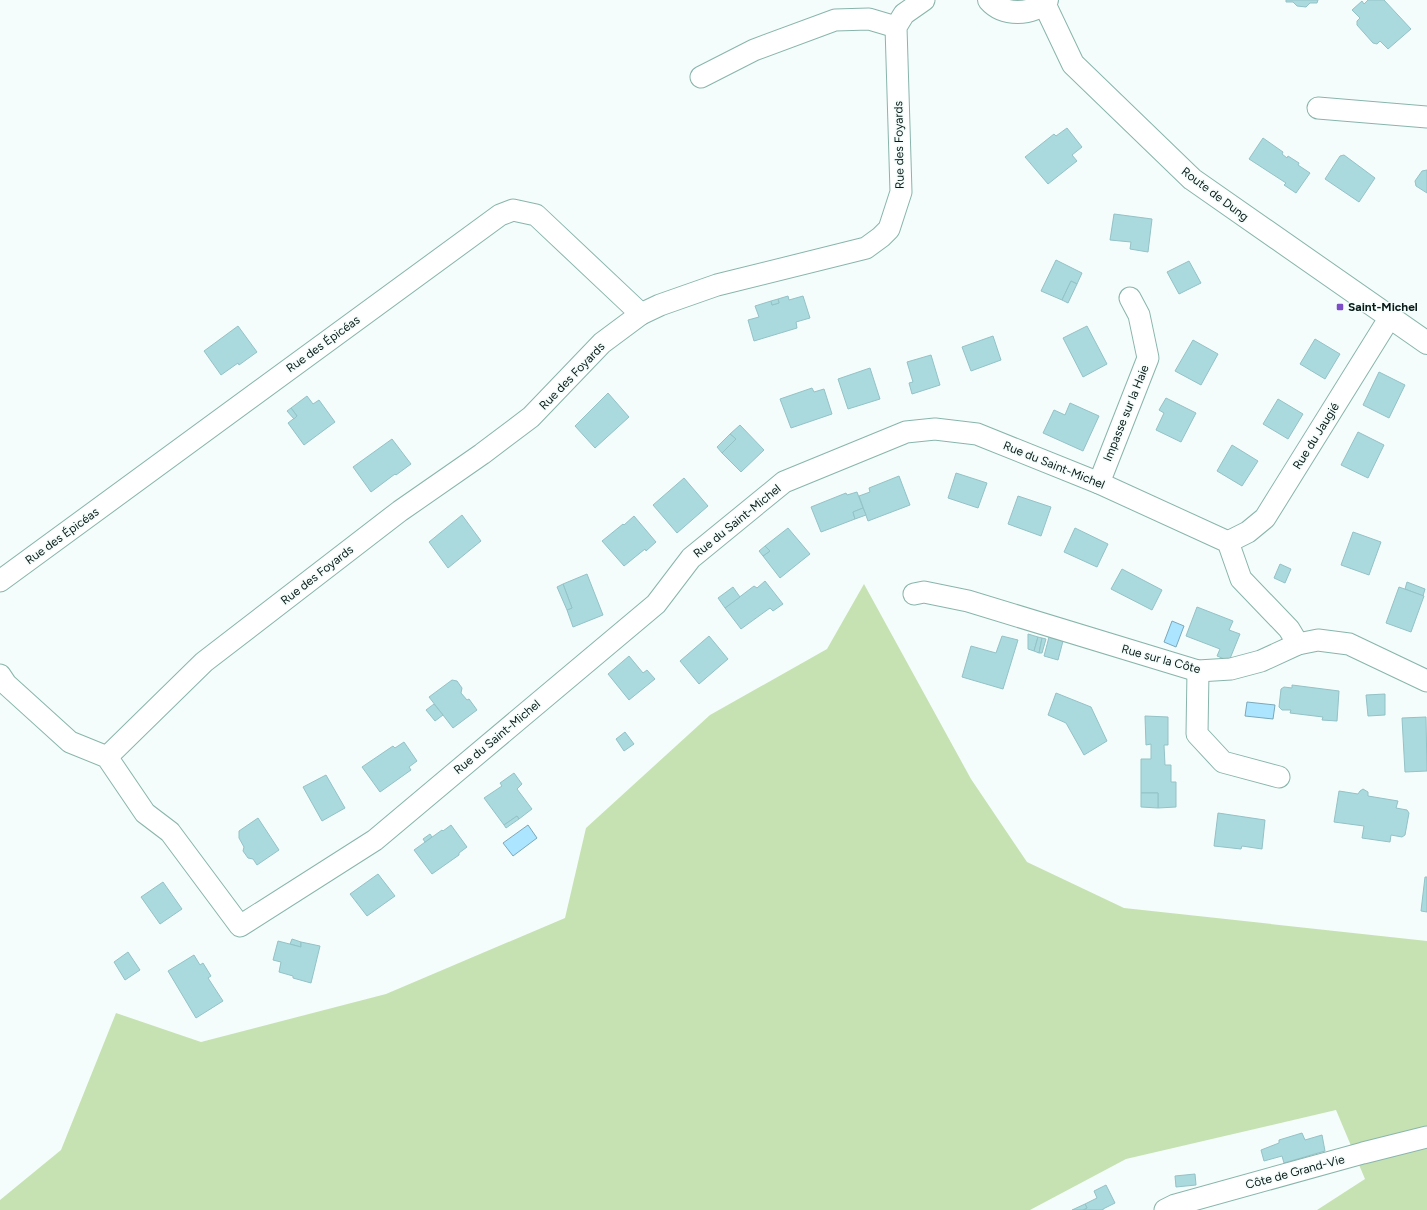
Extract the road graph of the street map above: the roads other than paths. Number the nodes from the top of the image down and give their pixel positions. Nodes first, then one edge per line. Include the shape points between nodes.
1 (924, 0) edge
2 (989, 0) edge
3 (1045, 2) edge
4 (896, 27) junction
5 (701, 77) dead end
6 (1318, 108) dead end
7 (1427, 117) edge
8 (1130, 298) dead end
9 (641, 314) junction
10 (1390, 318) junction
11 (1427, 343) edge
12 (1099, 483) junction
13 (1228, 542) junction
14 (0, 581) edge
15 (914, 594) dead end
16 (1298, 644) junction
17 (1198, 671) junction
18 (0, 675) edge
19 (1427, 681) edge
20 (108, 757) junction
21 (1279, 777) dead end
22 (1427, 1137) edge
23 (1165, 1210) edge

1 - 4 street via 904,14
2 - 3 street via 993,5 1010,12 1027,11
3 - 10 street, Route de Dung via 1073,64 1192,179
4 - 5 street via 869,19 835,20 754,50
4 - 9 street, Rue des Foyards via 901,192 889,229 866,248 717,285
6 - 7 street
8 - 12 street, Impasse sur la Haie via 1139,315 1148,358
9 - 14 street, Rue des Épicéas via 536,215 513,210 500,215
9 - 20 street, Rue des Foyards via 602,343 531,417 400,511 204,662
10 - 11 street, Route de Dung
10 - 13 street, Rue du Jaugié via 1265,518 1248,532
12 - 13 street, Rue du Saint-Michel
12 - 20 street, Rue du Saint-Michel via 977,434 935,429 906,432 784,482 691,558 656,604 375,840 240,926 170,832 145,813
13 - 16 street via 1241,579 1288,628
15 - 17 street, Rue sur la Côte via 924,592 968,601
16 - 17 street, Rue sur la Côte via 1261,661 1231,669
16 - 19 street, Rue sur la Côte via 1318,640 1348,644
17 - 21 street via 1197,734 1223,762
18 - 20 street via 6,684 70,742
22 - 23 street, Côte de Grand-Vie via 1175,1205

